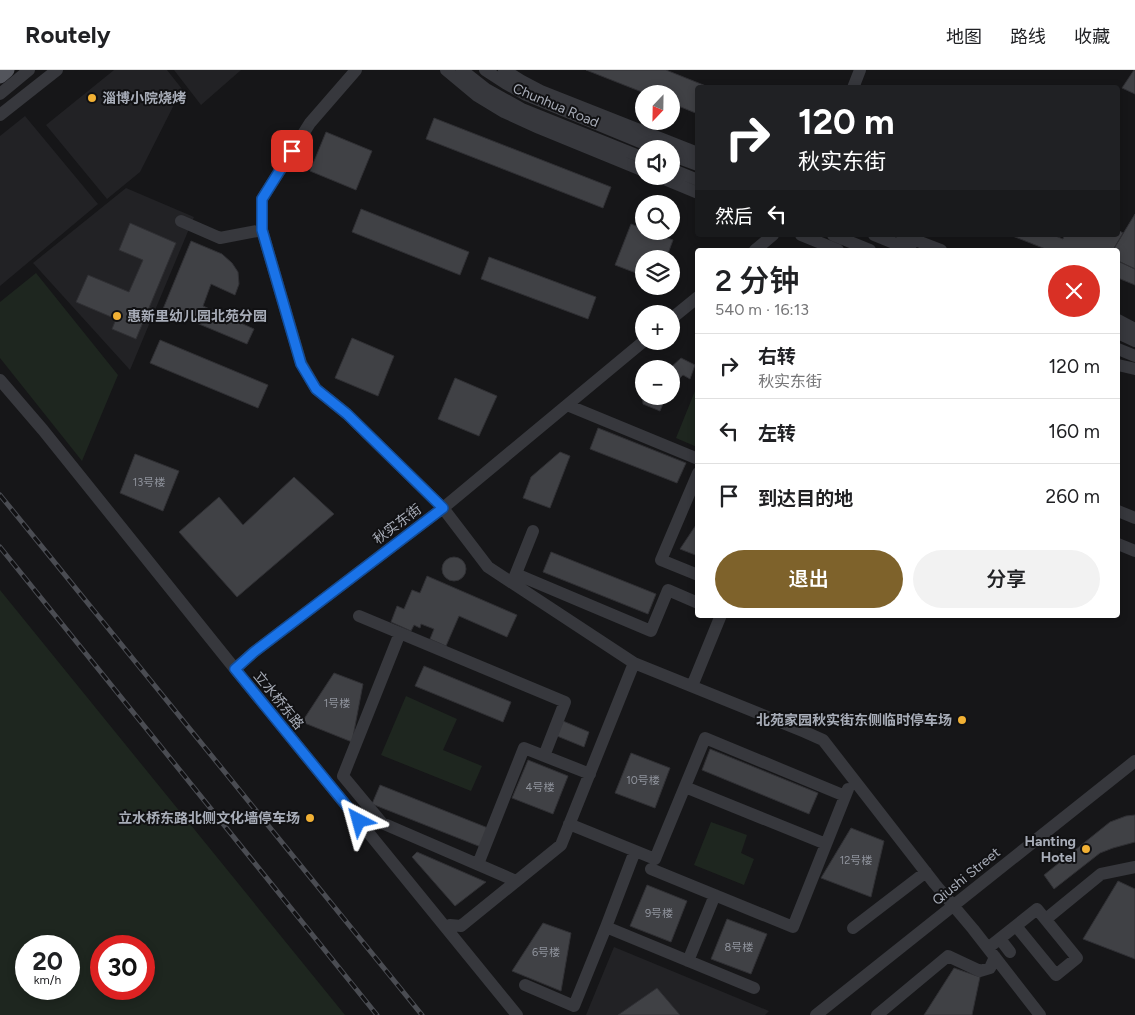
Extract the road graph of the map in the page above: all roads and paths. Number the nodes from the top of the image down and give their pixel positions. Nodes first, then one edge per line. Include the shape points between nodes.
1 (7, 70) edge
2 (29, 70) edge
3 (56, 70) edge
4 (356, 70) edge
5 (446, 70) edge
6 (462, 70) edge
7 (485, 70) edge
8 (504, 70) edge
9 (860, 70) edge
10 (0, 76) edge
11 (854, 85) edge
12 (0, 94) edge
13 (0, 115) edge
14 (635, 140) edge
15 (695, 152) edge
16 (635, 154) edge
17 (680, 159) edge
18 (695, 165) edge
19 (635, 167) edge
20 (680, 173) edge
21 (695, 179) edge
22 (679, 185) edge
23 (695, 192) edge
24 (181, 221) dead end
25 (262, 230) junction
26 (771, 237) edge
27 (806, 237) edge
28 (838, 237) edge
29 (879, 237) edge
30 (907, 237) edge
31 (757, 248) edge
32 (833, 248) edge
33 (865, 248) edge
34 (906, 248) edge
35 (936, 248) edge
36 (695, 299) edge
37 (680, 312) edge
38 (1120, 321) edge
39 (1135, 329) edge
40 (1120, 334) edge
41 (1135, 341) edge
42 (635, 348) edge
43 (1120, 350) edge
44 (1135, 356) edge
45 (1120, 365) edge
46 (1135, 369) edge
47 (0, 380) edge
48 (567, 405) junction
49 (695, 458) edge
50 (695, 480) edge
51 (443, 508) junction
52 (1120, 512) edge
53 (1135, 518) edge
54 (533, 531) dead end
55 (1120, 545) edge
56 (1135, 551) edge
57 (695, 574) edge
58 (514, 579) junction
59 (695, 602) edge
60 (359, 616) dead end
61 (720, 618) edge
62 (400, 633) junction
63 (634, 663) junction
64 (235, 669) junction
65 (692, 686) junction
66 (544, 756) junction
67 (1135, 761) edge
68 (590, 774) junction
69 (853, 778) junction
70 (685, 787) junction
71 (846, 796) junction
72 (569, 824) junction
73 (826, 844) junction
74 (633, 856) junction
75 (478, 864) junction
76 (653, 864) junction
77 (1135, 867) edge
78 (926, 872) junction
79 (516, 881) junction
80 (715, 895) junction
81 (953, 906) junction
82 (1046, 919) junction
83 (1016, 926) junction
84 (606, 927) junction
85 (446, 928) junction
86 (852, 928) dead end
87 (1000, 939) junction
88 (1010, 952) dead end
89 (991, 953) junction
90 (688, 961) junction
91 (525, 985) dead end
92 (754, 988) dead end
93 (517, 1015) edge
94 (816, 1015) edge
95 (877, 1015) edge
96 (1040, 1015) edge

1 - 10 main road
2 - 12 street
3 - 13 street
4 - 25 street via 310,123 262,199
5 - 19 street via 504,112
6 - 16 street, Chunhua Road via 486,89 522,109
7 - 14 street, Chunhua Road via 526,95
8 - 15 street via 541,91
9 - 11 street
17 - 18 street
20 - 21 street
22 - 23 street
24 - 25 street via 220,238
25 - 51 street via 301,364 316,389 347,414
26 - 31 street
27 - 32 street
28 - 33 street
29 - 34 street
30 - 35 street
36 - 37 street
38 - 39 street
40 - 41 street
42 - 48 street, 秋实东街
43 - 44 street
45 - 46 street
47 - 64 street, 立水桥东路
48 - 49 street
48 - 51 street, 秋实东街
50 - 57 street via 661,560
51 - 58 street via 488,567
51 - 64 street, 秋实东街
52 - 53 street
54 - 58 street
55 - 56 street
58 - 59 street via 651,630 668,590
58 - 63 street
60 - 62 street
61 - 65 street
62 - 66 street via 565,702
62 - 75 street via 343,776 382,823
63 - 65 street
63 - 68 street
64 - 85 street, 立水桥东路
65 - 69 street via 823,740
66 - 68 street
66 - 75 street via 524,748
67 - 81 street, Qiushi Street
68 - 72 street
69 - 71 street
69 - 78 street
70 - 71 street via 704,738
70 - 73 street
70 - 76 street
71 - 73 street
72 - 74 street
72 - 79 street via 561,845
73 - 80 street via 792,927
74 - 76 street
74 - 84 street
75 - 79 street
76 - 80 street
77 - 82 street via 1101,874
78 - 81 street
78 - 86 street
79 - 85 street via 461,926
80 - 90 street
81 - 89 street
81 - 94 street, Qiushi Street
82 - 83 street via 1038,908
82 - 83 street via 1077,958 1056,975
83 - 87 street
84 - 90 street
84 - 91 street via 574,1006
85 - 93 street, 立水桥东路
87 - 88 street
87 - 89 street
89 - 95 street via 990,968 980,971 948,956
89 - 96 street
90 - 92 street

